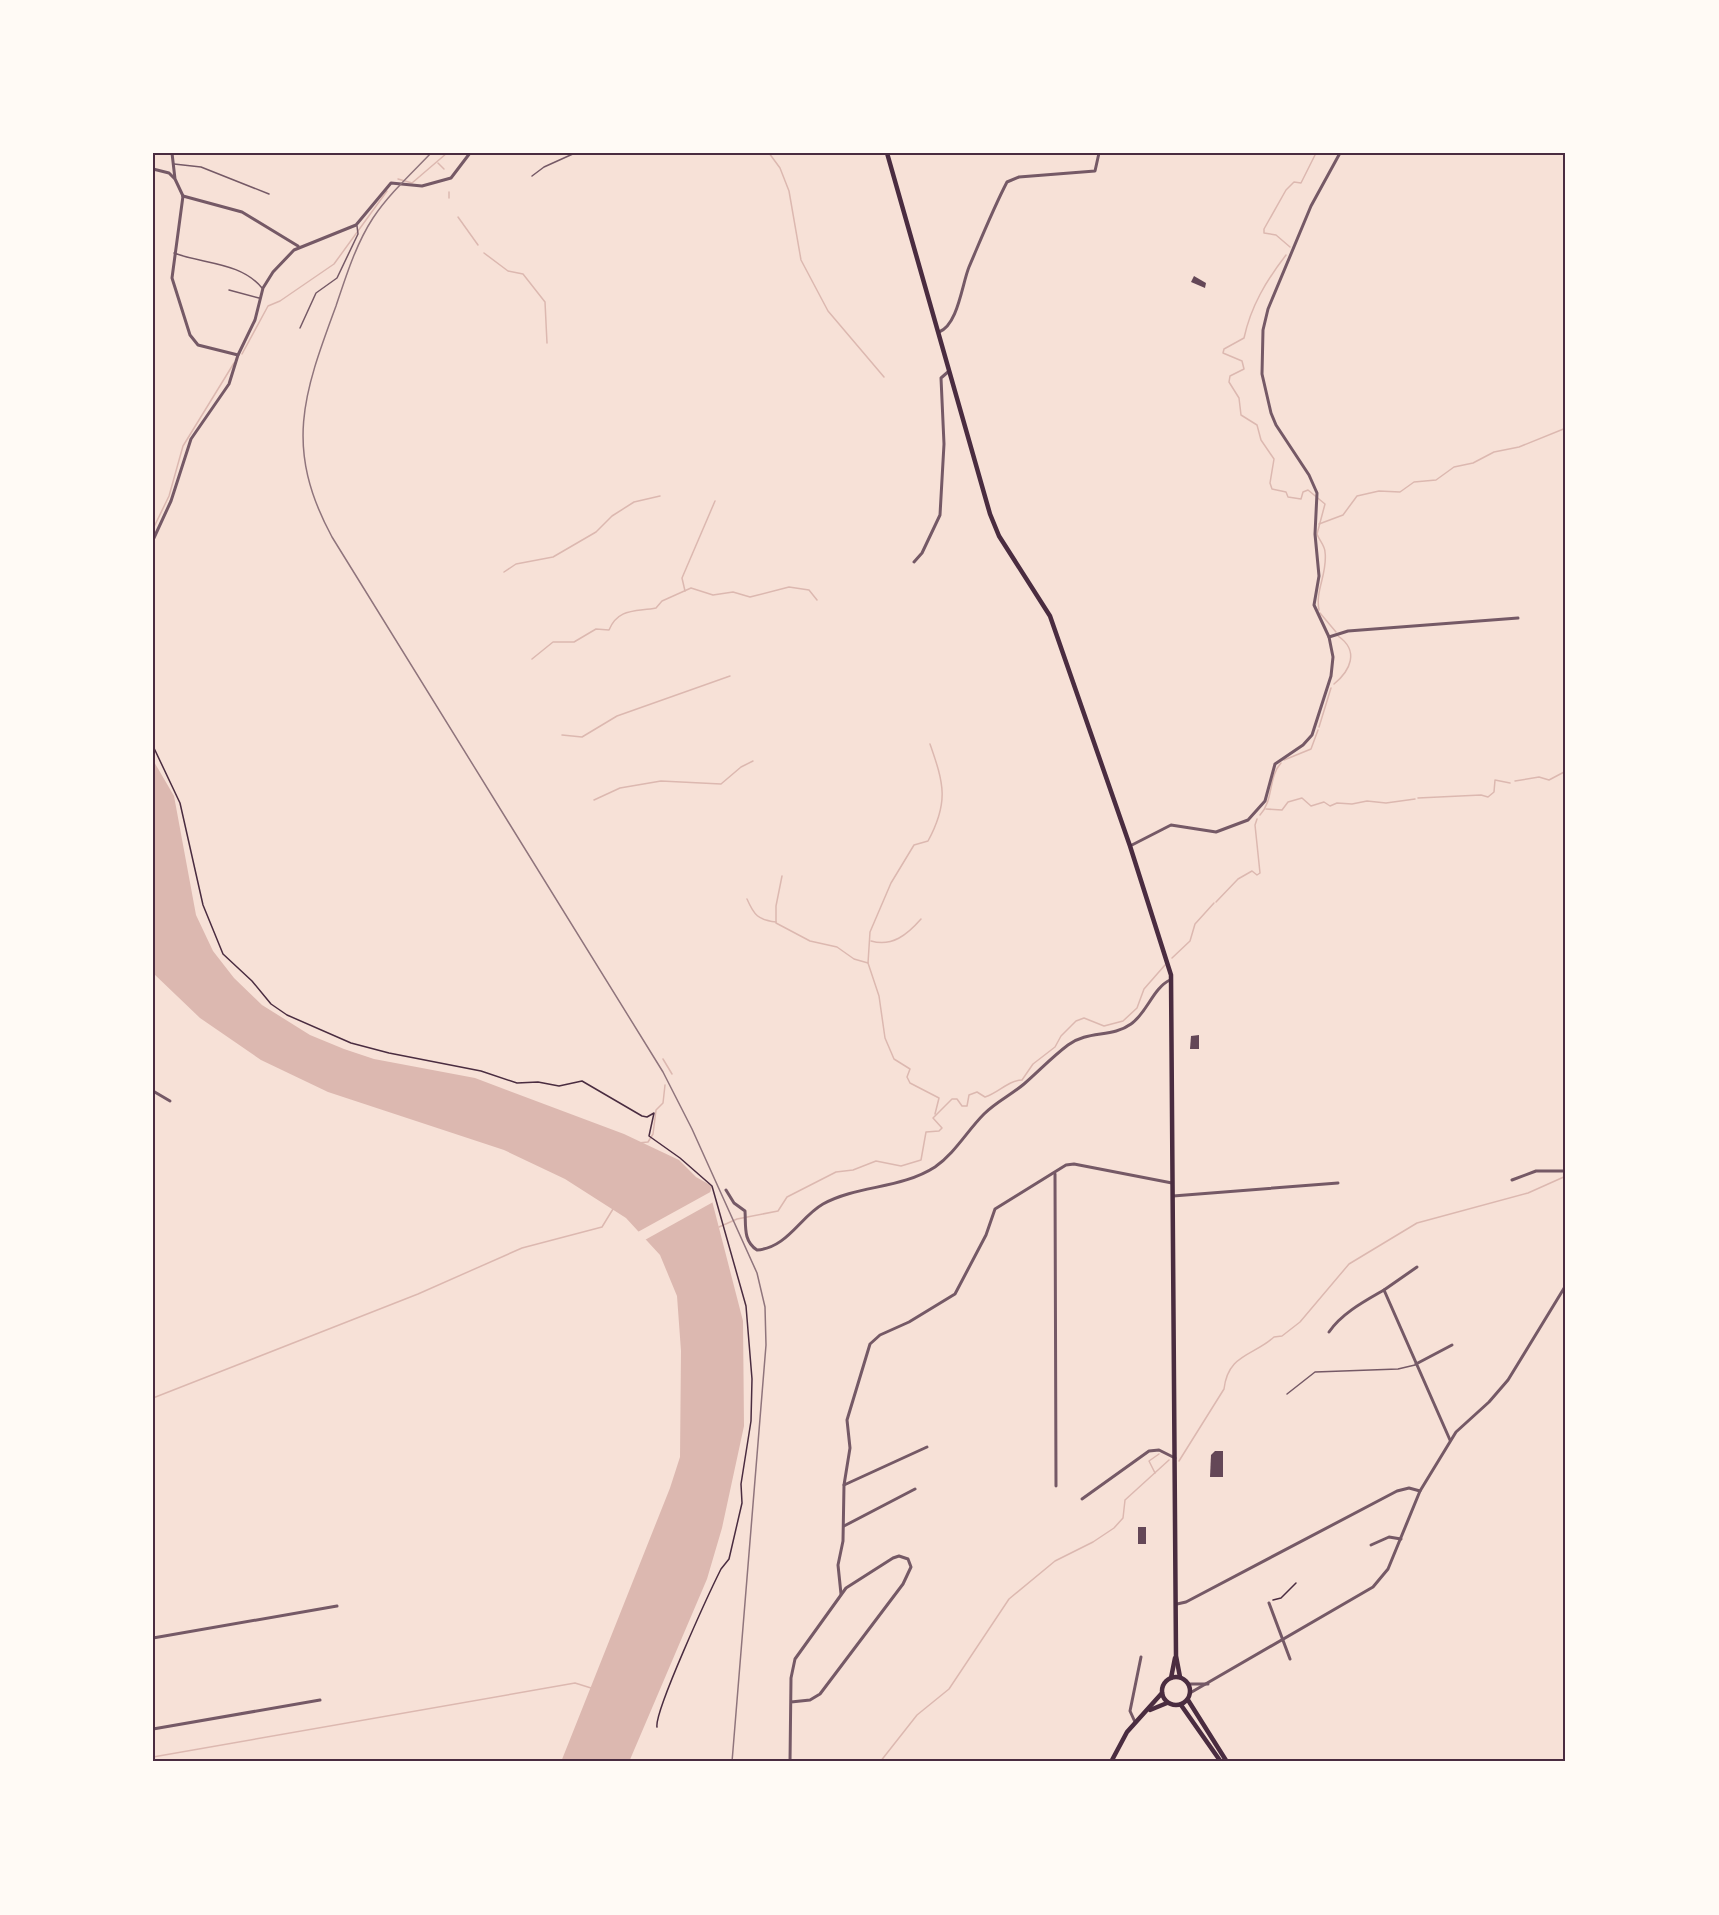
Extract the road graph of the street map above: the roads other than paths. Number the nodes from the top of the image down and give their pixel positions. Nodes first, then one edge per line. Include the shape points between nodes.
1 (172, 153) edge
2 (470, 153) edge
3 (575, 153) edge
4 (887, 153) edge
5 (1099, 153) edge
6 (1340, 153) edge
7 (173, 164) junction
8 (153, 169) edge
9 (532, 176) dead end
10 (175, 179) junction
11 (269, 194) dead end
12 (183, 196) junction
13 (356, 225) junction
14 (300, 246) junction
15 (174, 253) junction
16 (263, 288) junction
17 (229, 290) dead end
18 (260, 299) junction
19 (300, 328) dead end
20 (939, 332) junction
21 (238, 355) junction
22 (950, 371) junction
23 (153, 540) edge
24 (914, 562) dead end
25 (1518, 618) dead end
26 (1329, 637) junction
27 (1130, 846) junction
28 (1172, 980) junction
29 (153, 1091) edge
30 (170, 1101) dead end
31 (1566, 1171) edge
32 (1055, 1174) junction
33 (1512, 1180) dead end
34 (1338, 1183) dead end
35 (1173, 1184) junction
36 (726, 1190) dead end
37 (1173, 1196) junction
38 (1416, 1267) dead end
39 (1566, 1285) edge
40 (1384, 1290) junction
41 (1329, 1332) dead end
42 (1452, 1345) dead end
43 (1416, 1364) junction
44 (1287, 1394) dead end
45 (1450, 1440) junction
46 (927, 1447) dead end
47 (1175, 1458) junction
48 (844, 1485) junction
49 (1056, 1486) dead end
50 (915, 1489) dead end
51 (1420, 1491) junction
52 (1082, 1500) dead end
53 (844, 1526) junction
54 (1401, 1539) junction
55 (1371, 1545) dead end
56 (842, 1594) junction
57 (1175, 1604) junction
58 (1269, 1604) road end
59 (337, 1606) dead end
60 (153, 1638) edge
61 (1282, 1641) junction
62 (1176, 1656) junction
63 (1141, 1657) dead end
64 (1290, 1659) dead end
65 (1180, 1677) junction
66 (1171, 1678) junction
67 (1189, 1684) junction
68 (1209, 1684) junction
69 (1162, 1693) junction
70 (1190, 1694) junction
71 (320, 1700) dead end
72 (1188, 1700) junction
73 (791, 1702) junction
74 (1167, 1703) junction
75 (1181, 1705) junction
76 (1145, 1713) junction
77 (1136, 1722) junction
78 (153, 1729) edge
79 (790, 1762) edge
80 (1111, 1762) edge
81 (1221, 1762) edge
82 (1227, 1762) edge

1 - 7 street
2 - 13 street via 453,175 437,183 391,183
3 - 9 lane
4 - 20 main road
5 - 20 street via 1095,171 1020,177 1007,182 970,265 958,305
6 - 26 street via 1311,206 1268,309 1262,344 1263,381 1271,413 1317,493 1319,576 1314,605
7 - 10 street
7 - 11 lane via 201,167
8 - 10 street
10 - 12 street
12 - 14 street via 242,212
12 - 15 street
13 - 14 street
13 - 19 lane via 358,234 342,270 316,293
14 - 16 street via 286,256
15 - 16 lane via 252,275
15 - 21 street via 174,289 194,342
16 - 18 street
17 - 18 lane
18 - 21 street via 252,330
20 - 22 main road
21 - 23 street via 229,384 187,449 171,501
22 - 24 street via 941,378 944,444 940,515
22 - 27 main road via 991,517 1049,613
25 - 26 street via 1348,631
26 - 27 street via 1333,667 1312,735 1303,746 1275,764 1261,809 1248,820 1224,830 1207,832 1171,825
27 - 28 main road
28 - 35 main road
28 - 36 street via 1164,984 1130,1025 1113,1032 1084,1035 1068,1044 1026,1083 992,1106 949,1156 925,1173 831,1200 762,1250 751,1246 745,1232 746,1214
29 - 30 street
31 - 33 street via 1536,1171
32 - 35 street via 1074,1164
32 - 48 street via 995,1209 955,1294 870,1344 849,1411 850,1448
32 - 49 street
34 - 37 street
35 - 37 main road
37 - 47 main road
38 - 40 street
39 - 45 street via 1508,1380
40 - 41 street via 1358,1305
40 - 43 street
42 - 43 street
43 - 44 lane via 1398,1369 1315,1372
43 - 45 street
45 - 51 street
46 - 48 street
47 - 52 street via 1159,1450 1149,1451
47 - 57 main road
48 - 53 street
50 - 53 street
51 - 54 street
51 - 57 street via 1397,1491 1186,1602
53 - 56 street via 838,1565
54 - 55 street via 1389,1537
54 - 61 street via 1388,1569 1366,1592
56 - 73 street via 795,1659
56 - 73 street via 853,1582 899,1556 908,1558 910,1569 903,1584 820,1694 810,1700
57 - 62 main road
58 - 61 street
59 - 60 street
61 - 64 street
61 - 68 street
62 - 65 main road
62 - 66 main road
63 - 77 street via 1130,1711
65 - 66 main road
65 - 67 main road
66 - 69 main road
67 - 68 street
67 - 70 main road
68 - 70 street
69 - 74 main road
69 - 76 main road
70 - 72 main road
71 - 78 street
72 - 75 main road
72 - 82 main road
73 - 79 street
74 - 75 main road
74 - 76 main road
75 - 81 main road
76 - 77 main road
77 - 80 main road

